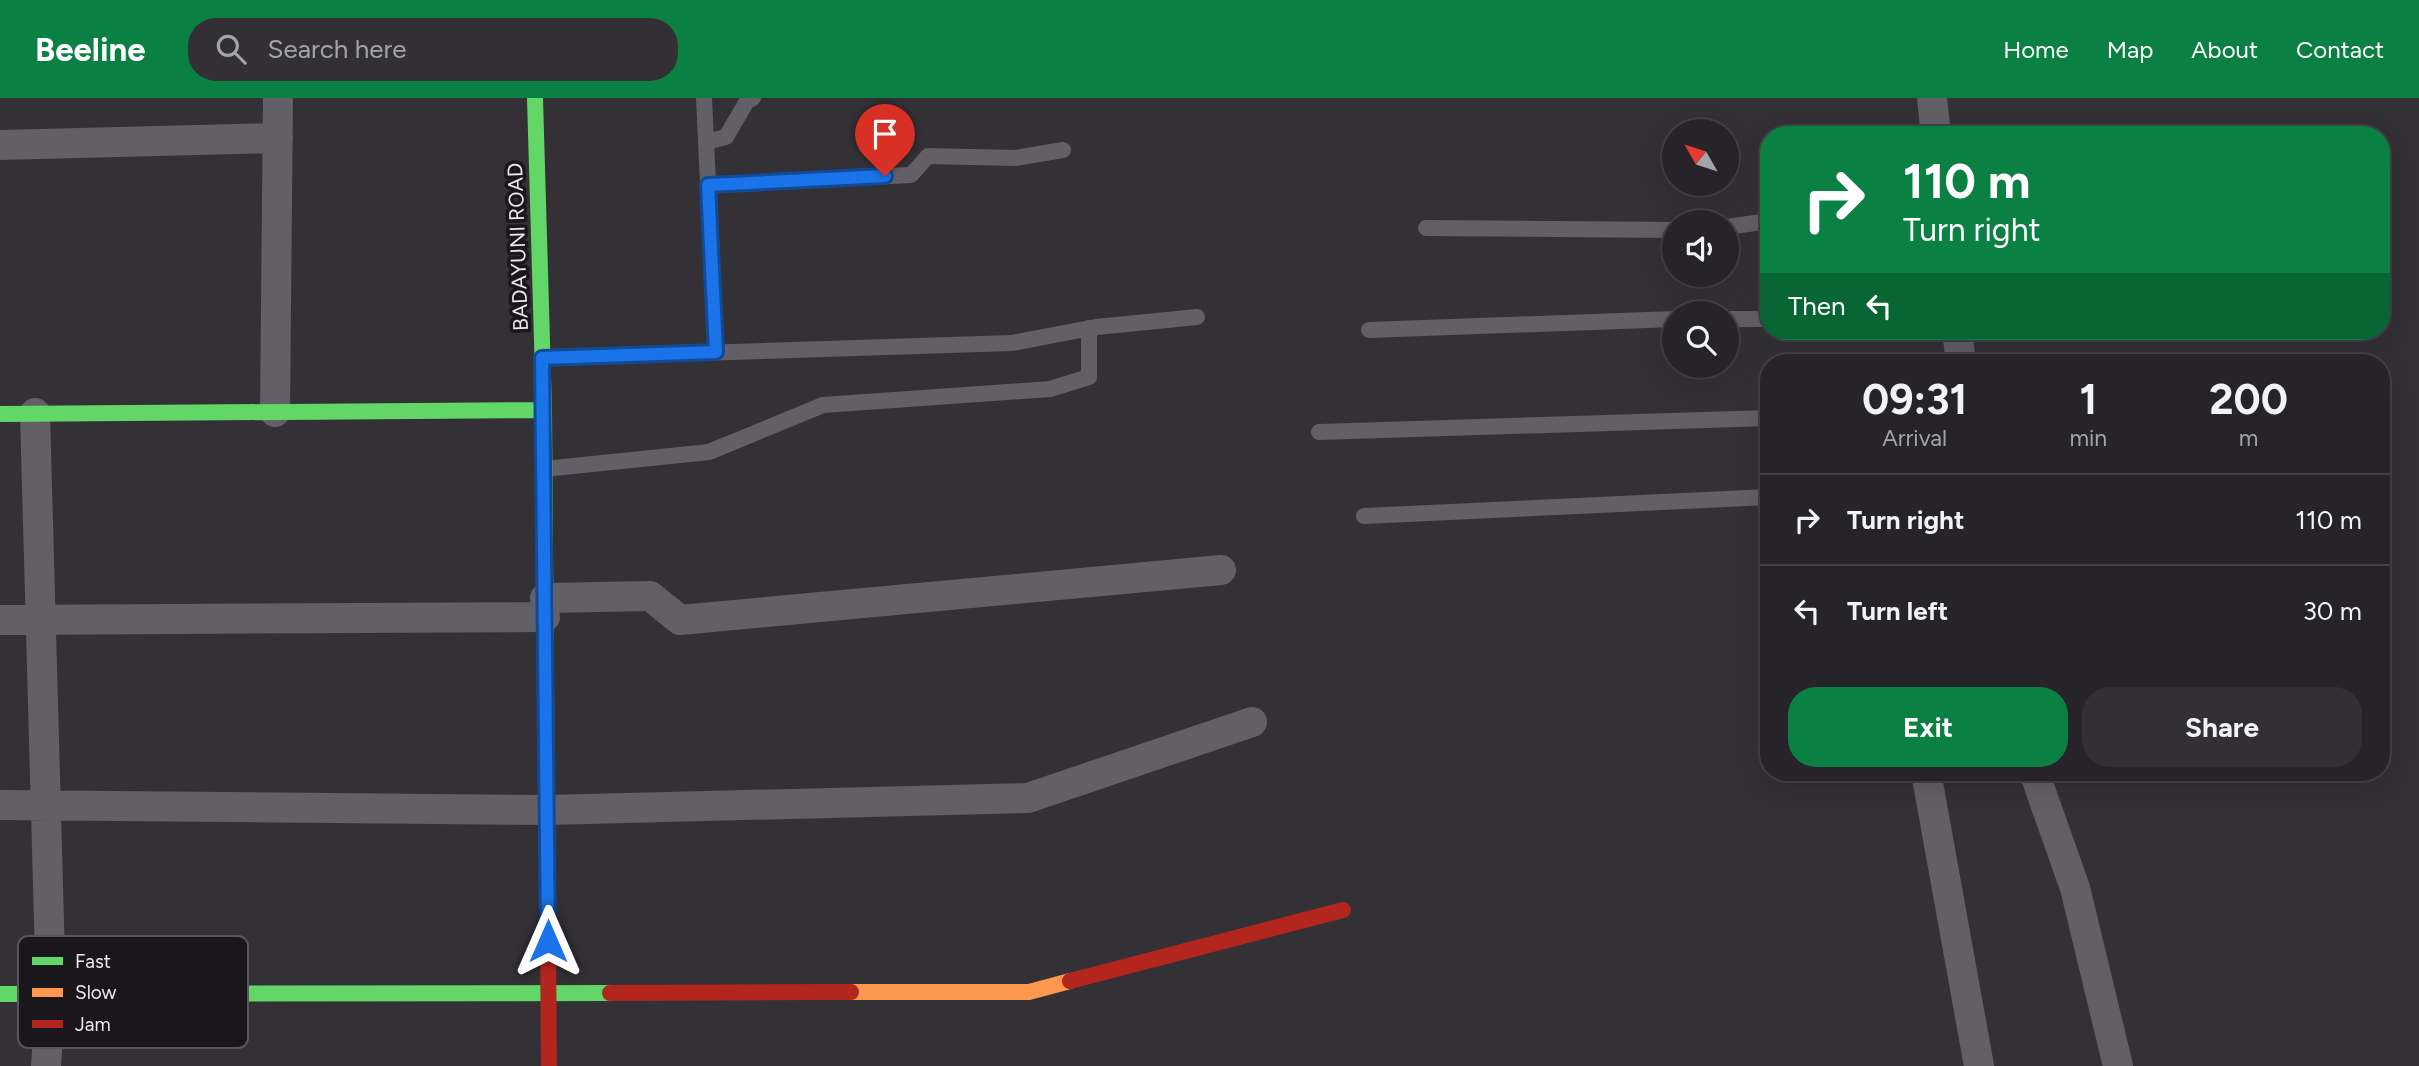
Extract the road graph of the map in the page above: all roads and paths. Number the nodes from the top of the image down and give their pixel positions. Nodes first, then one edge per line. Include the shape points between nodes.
1 (278, 98) edge
2 (535, 98) edge
3 (704, 98) edge
4 (752, 98) edge
5 (1932, 98) edge
6 (1935, 126) edge
7 (278, 138) junction
8 (706, 142) junction
9 (0, 145) edge
10 (1063, 150) dead end
11 (708, 185) junction
12 (1760, 222) edge
13 (1739, 225) edge
14 (1426, 228) dead end
15 (1662, 230) edge
16 (1197, 317) dead end
17 (1662, 319) edge
18 (1739, 319) edge
19 (1760, 319) edge
20 (1089, 328) junction
21 (1369, 330) dead end
22 (716, 352) junction
23 (542, 358) junction
24 (544, 410) junction
25 (275, 412) junction
26 (35, 413) junction
27 (0, 414) edge
28 (1760, 418) edge
29 (1319, 432) dead end
30 (544, 469) junction
31 (1760, 497) edge
32 (1364, 516) dead end
33 (1221, 570) dead end
34 (545, 608) junction
35 (0, 620) edge
36 (41, 620) junction
37 (1252, 722) dead end
38 (1928, 781) edge
39 (2037, 781) edge
40 (46, 804) junction
41 (0, 805) edge
42 (547, 810) junction
43 (1343, 910) dead end
44 (49, 936) edge
45 (0, 994) edge
46 (18, 994) edge
47 (548, 994) junction
48 (248, 995) edge
49 (47, 1048) edge
50 (46, 1066) edge
51 (549, 1066) edge
52 (1979, 1066) edge
53 (2118, 1066) edge

1 - 7 street
2 - 23 street, BADAYUNI ROAD
3 - 8 lane
4 - 8 lane via 726,137
5 - 6 street
7 - 9 street
7 - 25 street
8 - 11 lane
10 - 11 lane via 1015,158 928,156 911,175
11 - 22 lane
12 - 13 lane
14 - 15 lane
16 - 20 lane
17 - 21 lane
18 - 19 lane
20 - 22 lane via 1012,343
20 - 30 lane via 1088,377 1050,389 823,405 709,452
22 - 23 lane
23 - 24 street, BADAYUNI ROAD
24 - 25 street
24 - 30 street, BADAYUNI ROAD
25 - 26 street
26 - 27 street
26 - 36 street
28 - 29 lane
30 - 34 street, BADAYUNI ROAD
31 - 32 lane
33 - 34 street via 680,620 650,596
34 - 36 street
34 - 42 street, BADAYUNI ROAD
35 - 36 street
36 - 40 street
37 - 42 street via 1028,798
38 - 52 street
39 - 53 street via 2075,888
40 - 41 street
40 - 42 street
40 - 44 street
42 - 47 street, BADAYUNI ROAD
43 - 47 street via 1029,992
45 - 46 street
47 - 48 street
47 - 51 street, BADAYUNI ROAD
49 - 50 street

